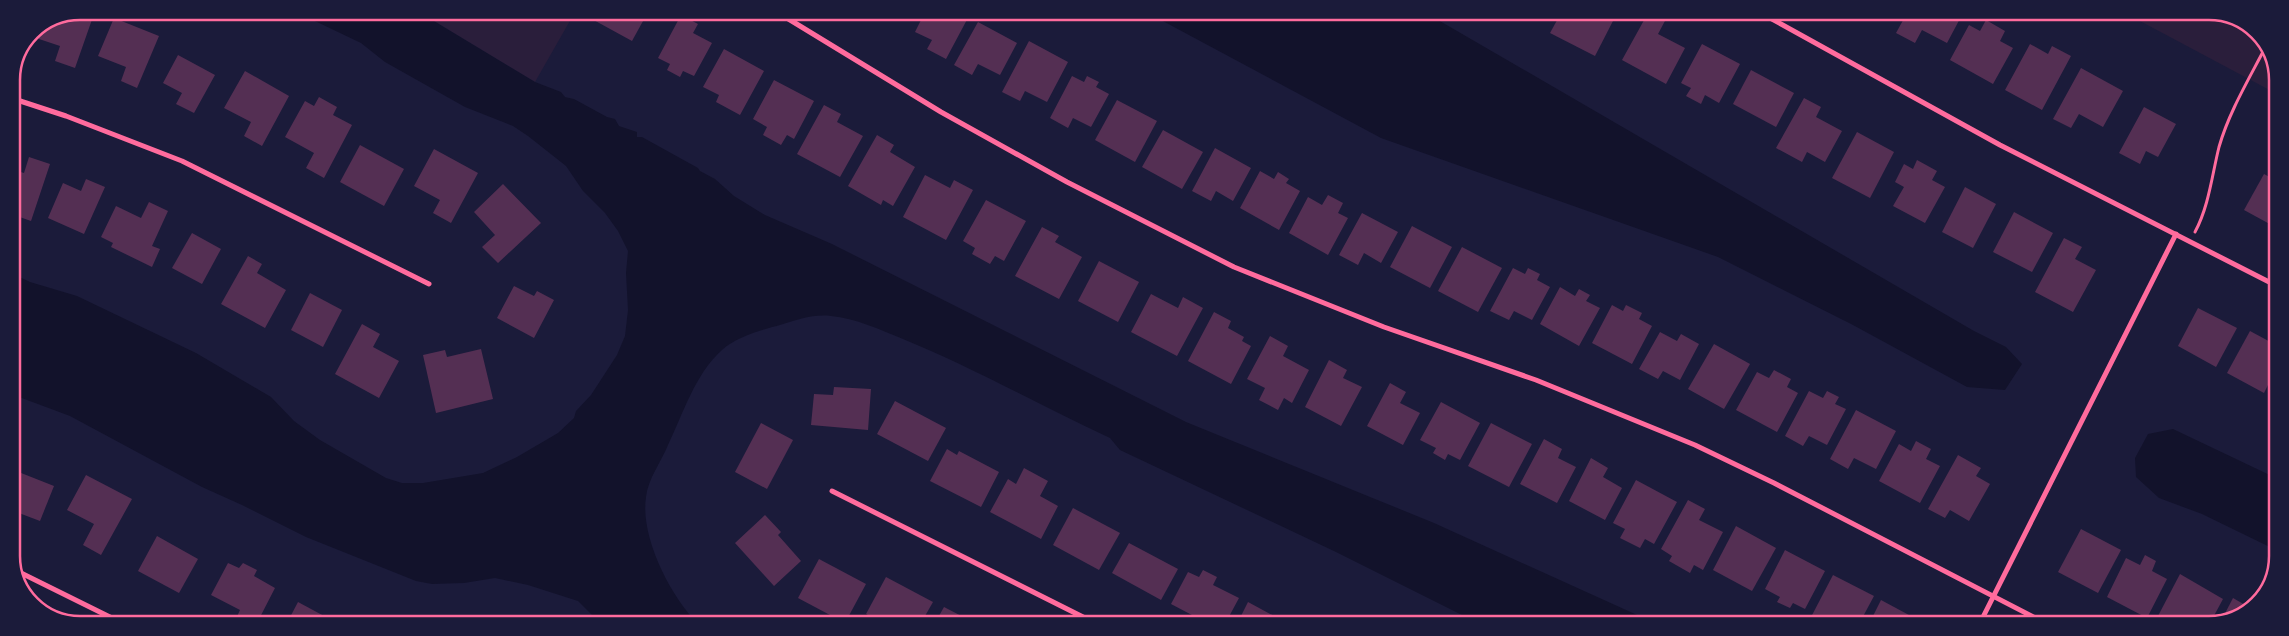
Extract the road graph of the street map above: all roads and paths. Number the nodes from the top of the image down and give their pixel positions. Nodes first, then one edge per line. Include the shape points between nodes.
1 (789, 20) edge
2 (1773, 20) edge
3 (2262, 53) edge
4 (20, 101) edge
5 (2198, 227) dead end
6 (2176, 234) junction
7 (2269, 282) edge
8 (429, 284) dead end
9 (832, 490) dead end
10 (22, 574) edge
11 (1993, 595) junction
12 (110, 616) edge
13 (1081, 616) edge
14 (1982, 616) edge
15 (2032, 616) edge

1 - 11 street via 941,112 1067,182 1234,267 1384,327 1536,380 1694,445
2 - 6 street via 1922,104
3 - 5 path via 2220,146
4 - 8 street via 182,161
6 - 7 street
6 - 11 street
9 - 13 street
10 - 12 street
11 - 14 street
11 - 15 street

